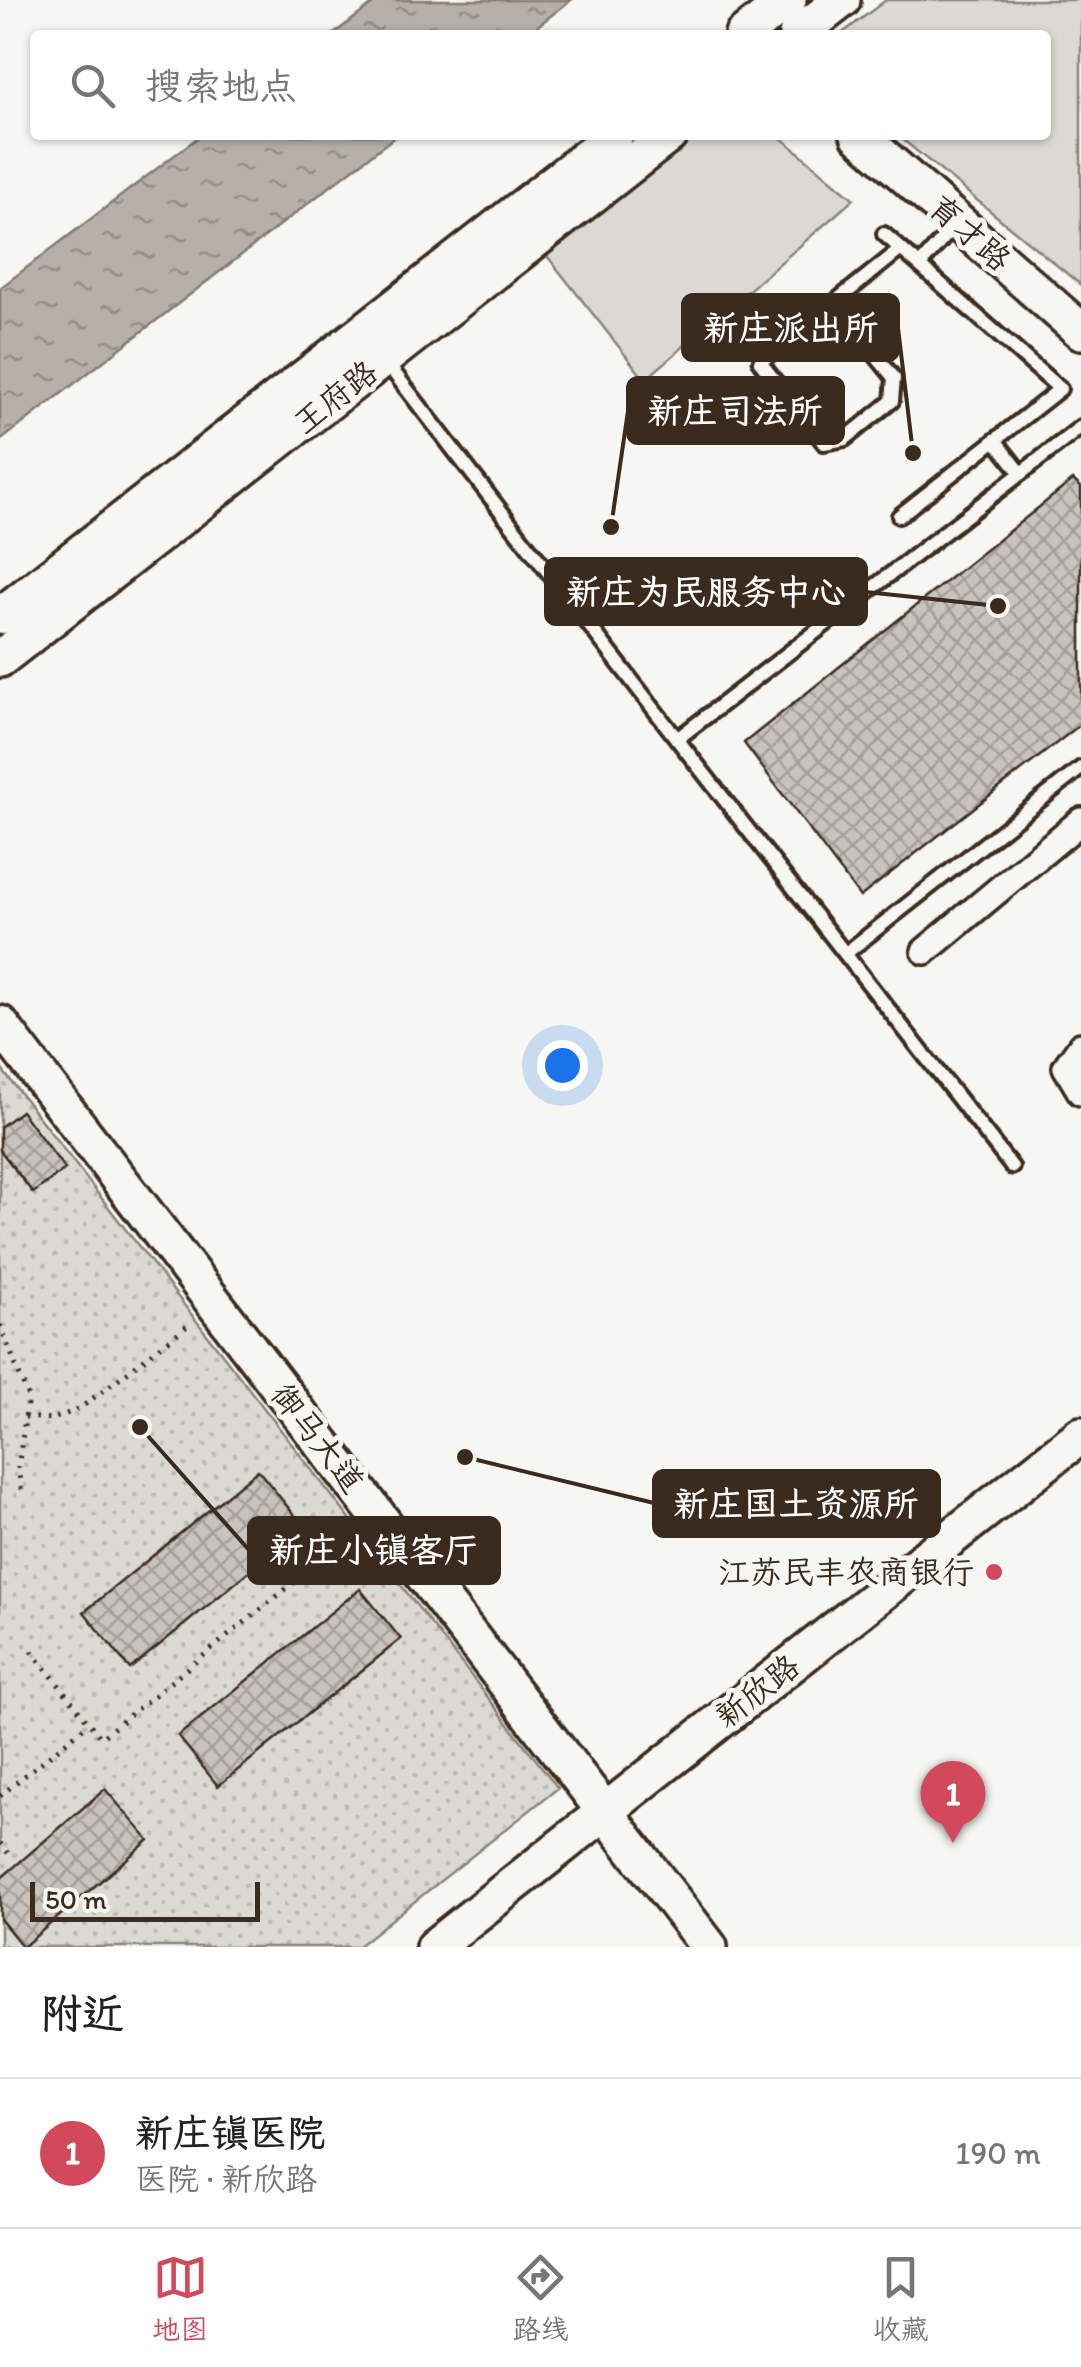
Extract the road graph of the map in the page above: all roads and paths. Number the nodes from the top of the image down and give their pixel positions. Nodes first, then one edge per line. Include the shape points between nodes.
1 (788, 0) edge
2 (842, 0) edge
3 (750, 30) edge
4 (803, 30) edge
5 (609, 140) edge
6 (662, 140) edge
7 (865, 140) edge
8 (958, 222) junction
9 (884, 234) dead end
10 (900, 249) junction
11 (920, 266) junction
12 (833, 303) junction
13 (1081, 331) edge
14 (373, 346) junction
15 (1081, 427) edge
16 (995, 440) junction
17 (1021, 473) junction
18 (899, 516) dead end
19 (0, 616) edge
20 (0, 659) edge
21 (677, 738) junction
22 (1081, 768) edge
23 (1079, 826) edge
24 (924, 950) dead end
25 (846, 953) junction
26 (0, 1024) edge
27 (1081, 1046) edge
28 (1081, 1092) edge
29 (1012, 1167) dead end
30 (215, 1304) junction
31 (0, 1326) edge
32 (25, 1417) junction
33 (1081, 1435) edge
34 (22, 1493) dead end
35 (378, 1516) junction
36 (32, 1652) dead end
37 (89, 1723) junction
38 (0, 1796) edge
39 (604, 1812) junction
40 (0, 1842) edge
41 (8, 1853) dead end
42 (434, 1947) edge
43 (709, 1947) edge

1 - 3 street
2 - 4 street
5 - 14 street, 王府路
6 - 14 street, 王府路
7 - 8 street, 育才路
8 - 11 lane
8 - 13 street, 育才路
9 - 10 lane
10 - 11 lane
10 - 12 lane
11 - 16 lane via 1060,389
12 - 12 lane via 760,362 824,442 844,439 892,401 894,378
14 - 19 street, 王府路
14 - 20 street, 王府路
14 - 21 lane
15 - 17 lane
16 - 17 lane
16 - 18 lane
17 - 21 lane
21 - 25 lane
22 - 25 lane
23 - 24 street
25 - 29 lane
26 - 30 street, 御马大道
27 - 28 street via 1066,1067
30 - 32 path via 79,1409 53,1419
30 - 35 street, 御马大道
31 - 32 path via 28,1397
32 - 34 path
33 - 39 street, 新欣路
35 - 37 path via 101,1738
35 - 39 street, 御马大道
36 - 37 path
37 - 38 path
39 - 42 street, 新欣路
39 - 43 street, 御马大道
40 - 41 path

